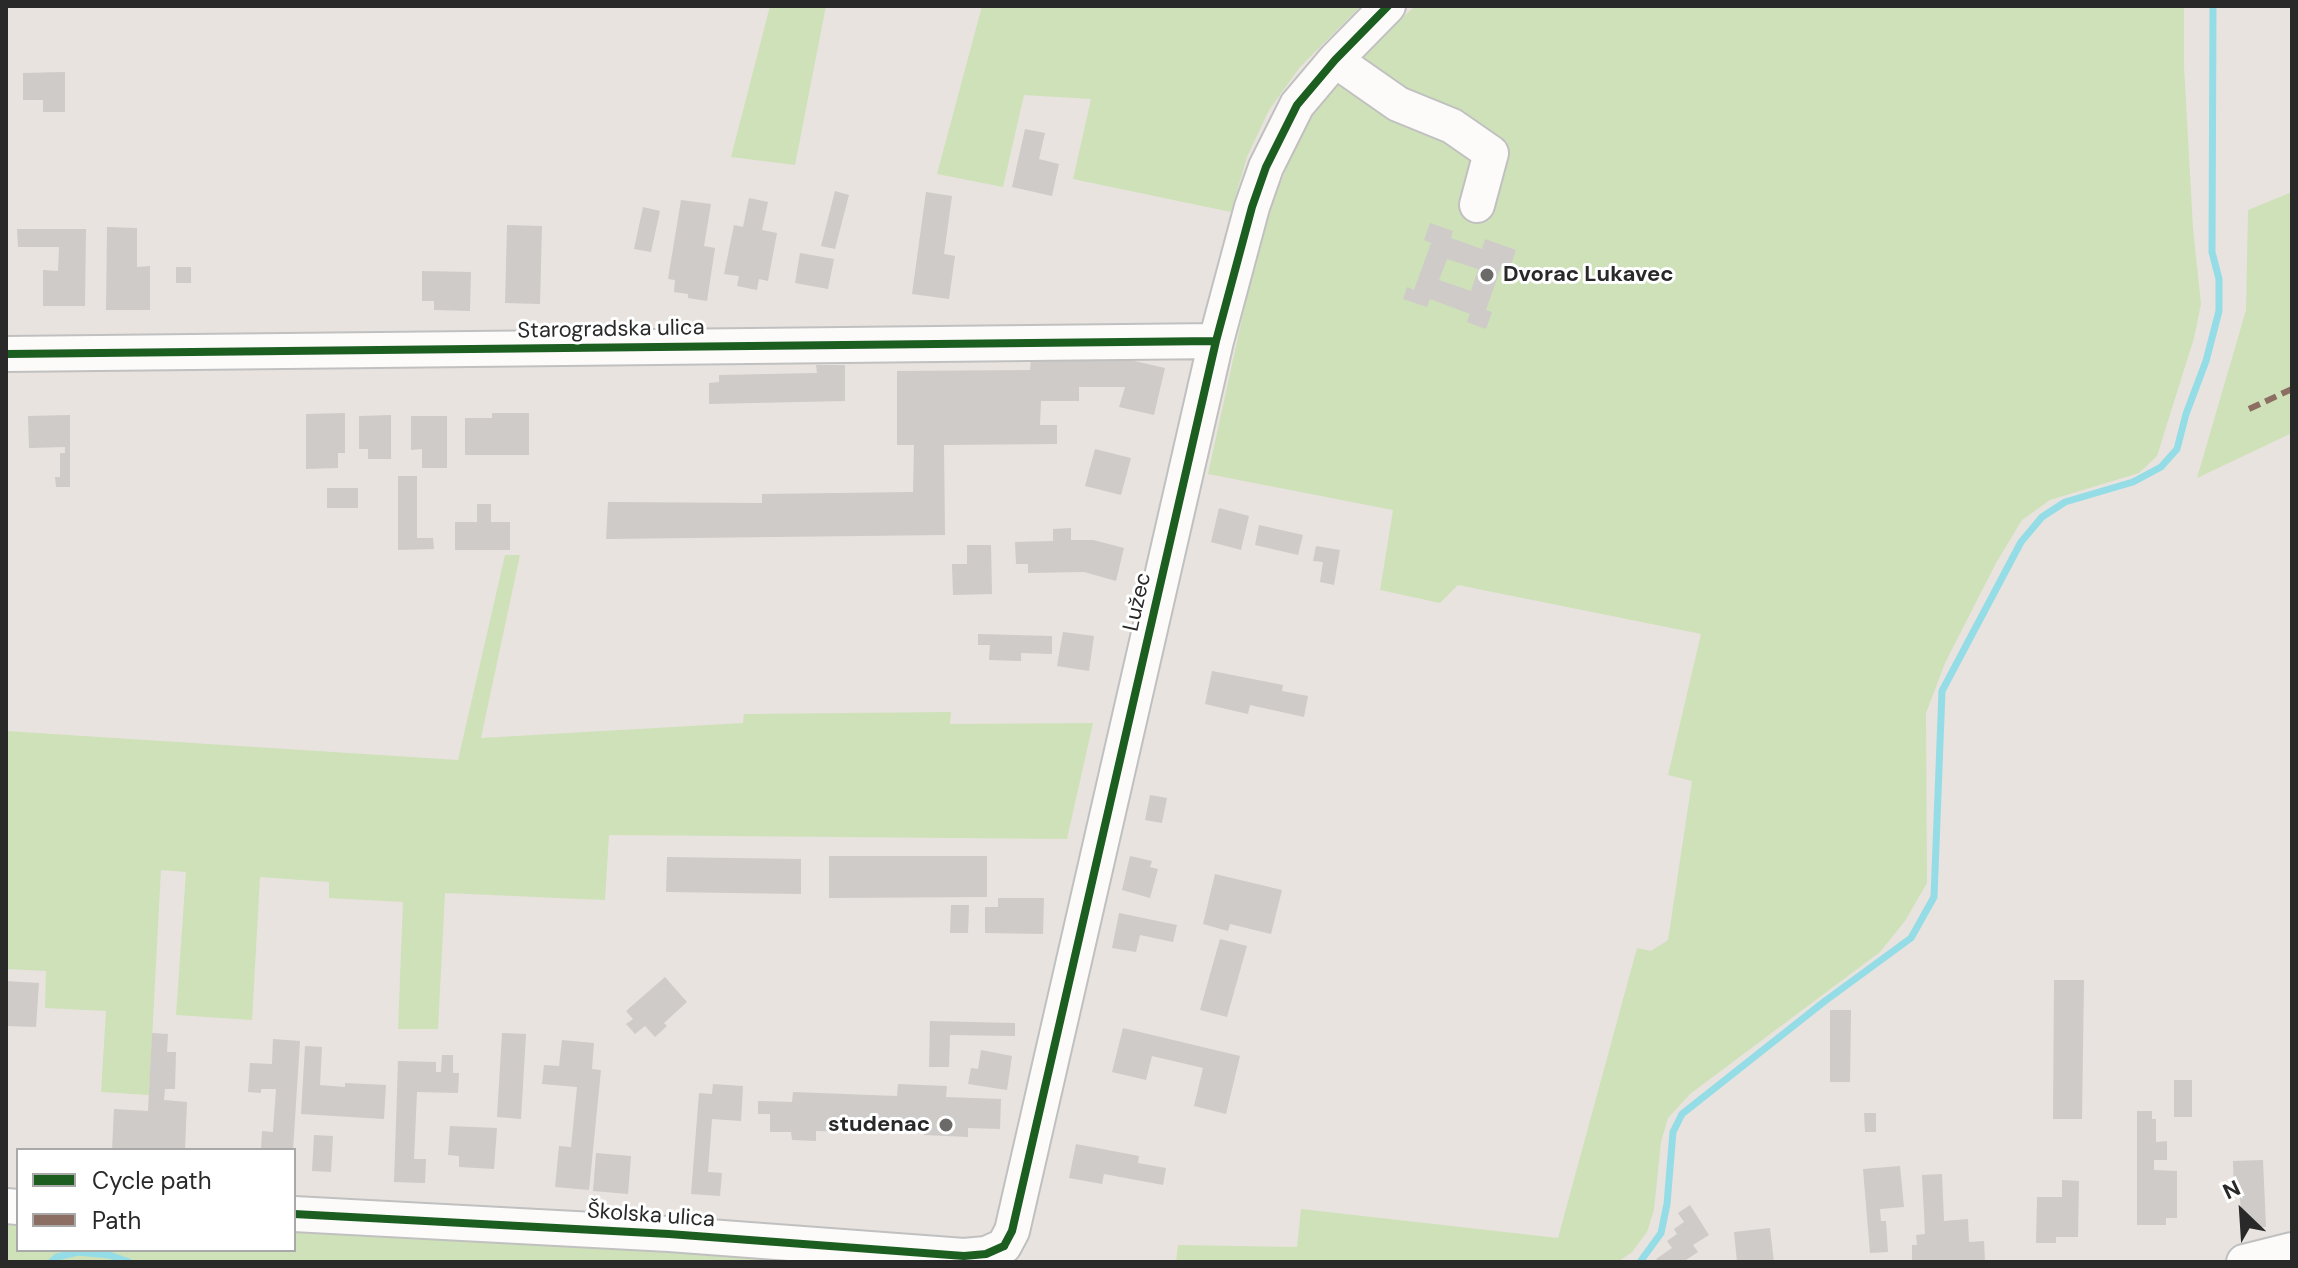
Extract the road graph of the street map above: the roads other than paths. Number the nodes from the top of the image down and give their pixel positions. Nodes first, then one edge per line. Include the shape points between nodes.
1 (1388, 6) edge
2 (1335, 60) junction
3 (1477, 205) dead end
4 (1216, 341) junction
5 (6, 354) edge
6 (296, 1214) edge
7 (2292, 1250) edge
8 (1006, 1254) edge
9 (2244, 1262) edge

1 - 2 street, Lužec
2 - 3 street via 1398,104 1452,126 1491,153
2 - 4 street, Lužec via 1297,105 1266,167
4 - 5 street, Starogradska ulica
4 - 8 street, Lužec
6 - 8 street, Školska ulica via 964,1256
7 - 9 street

